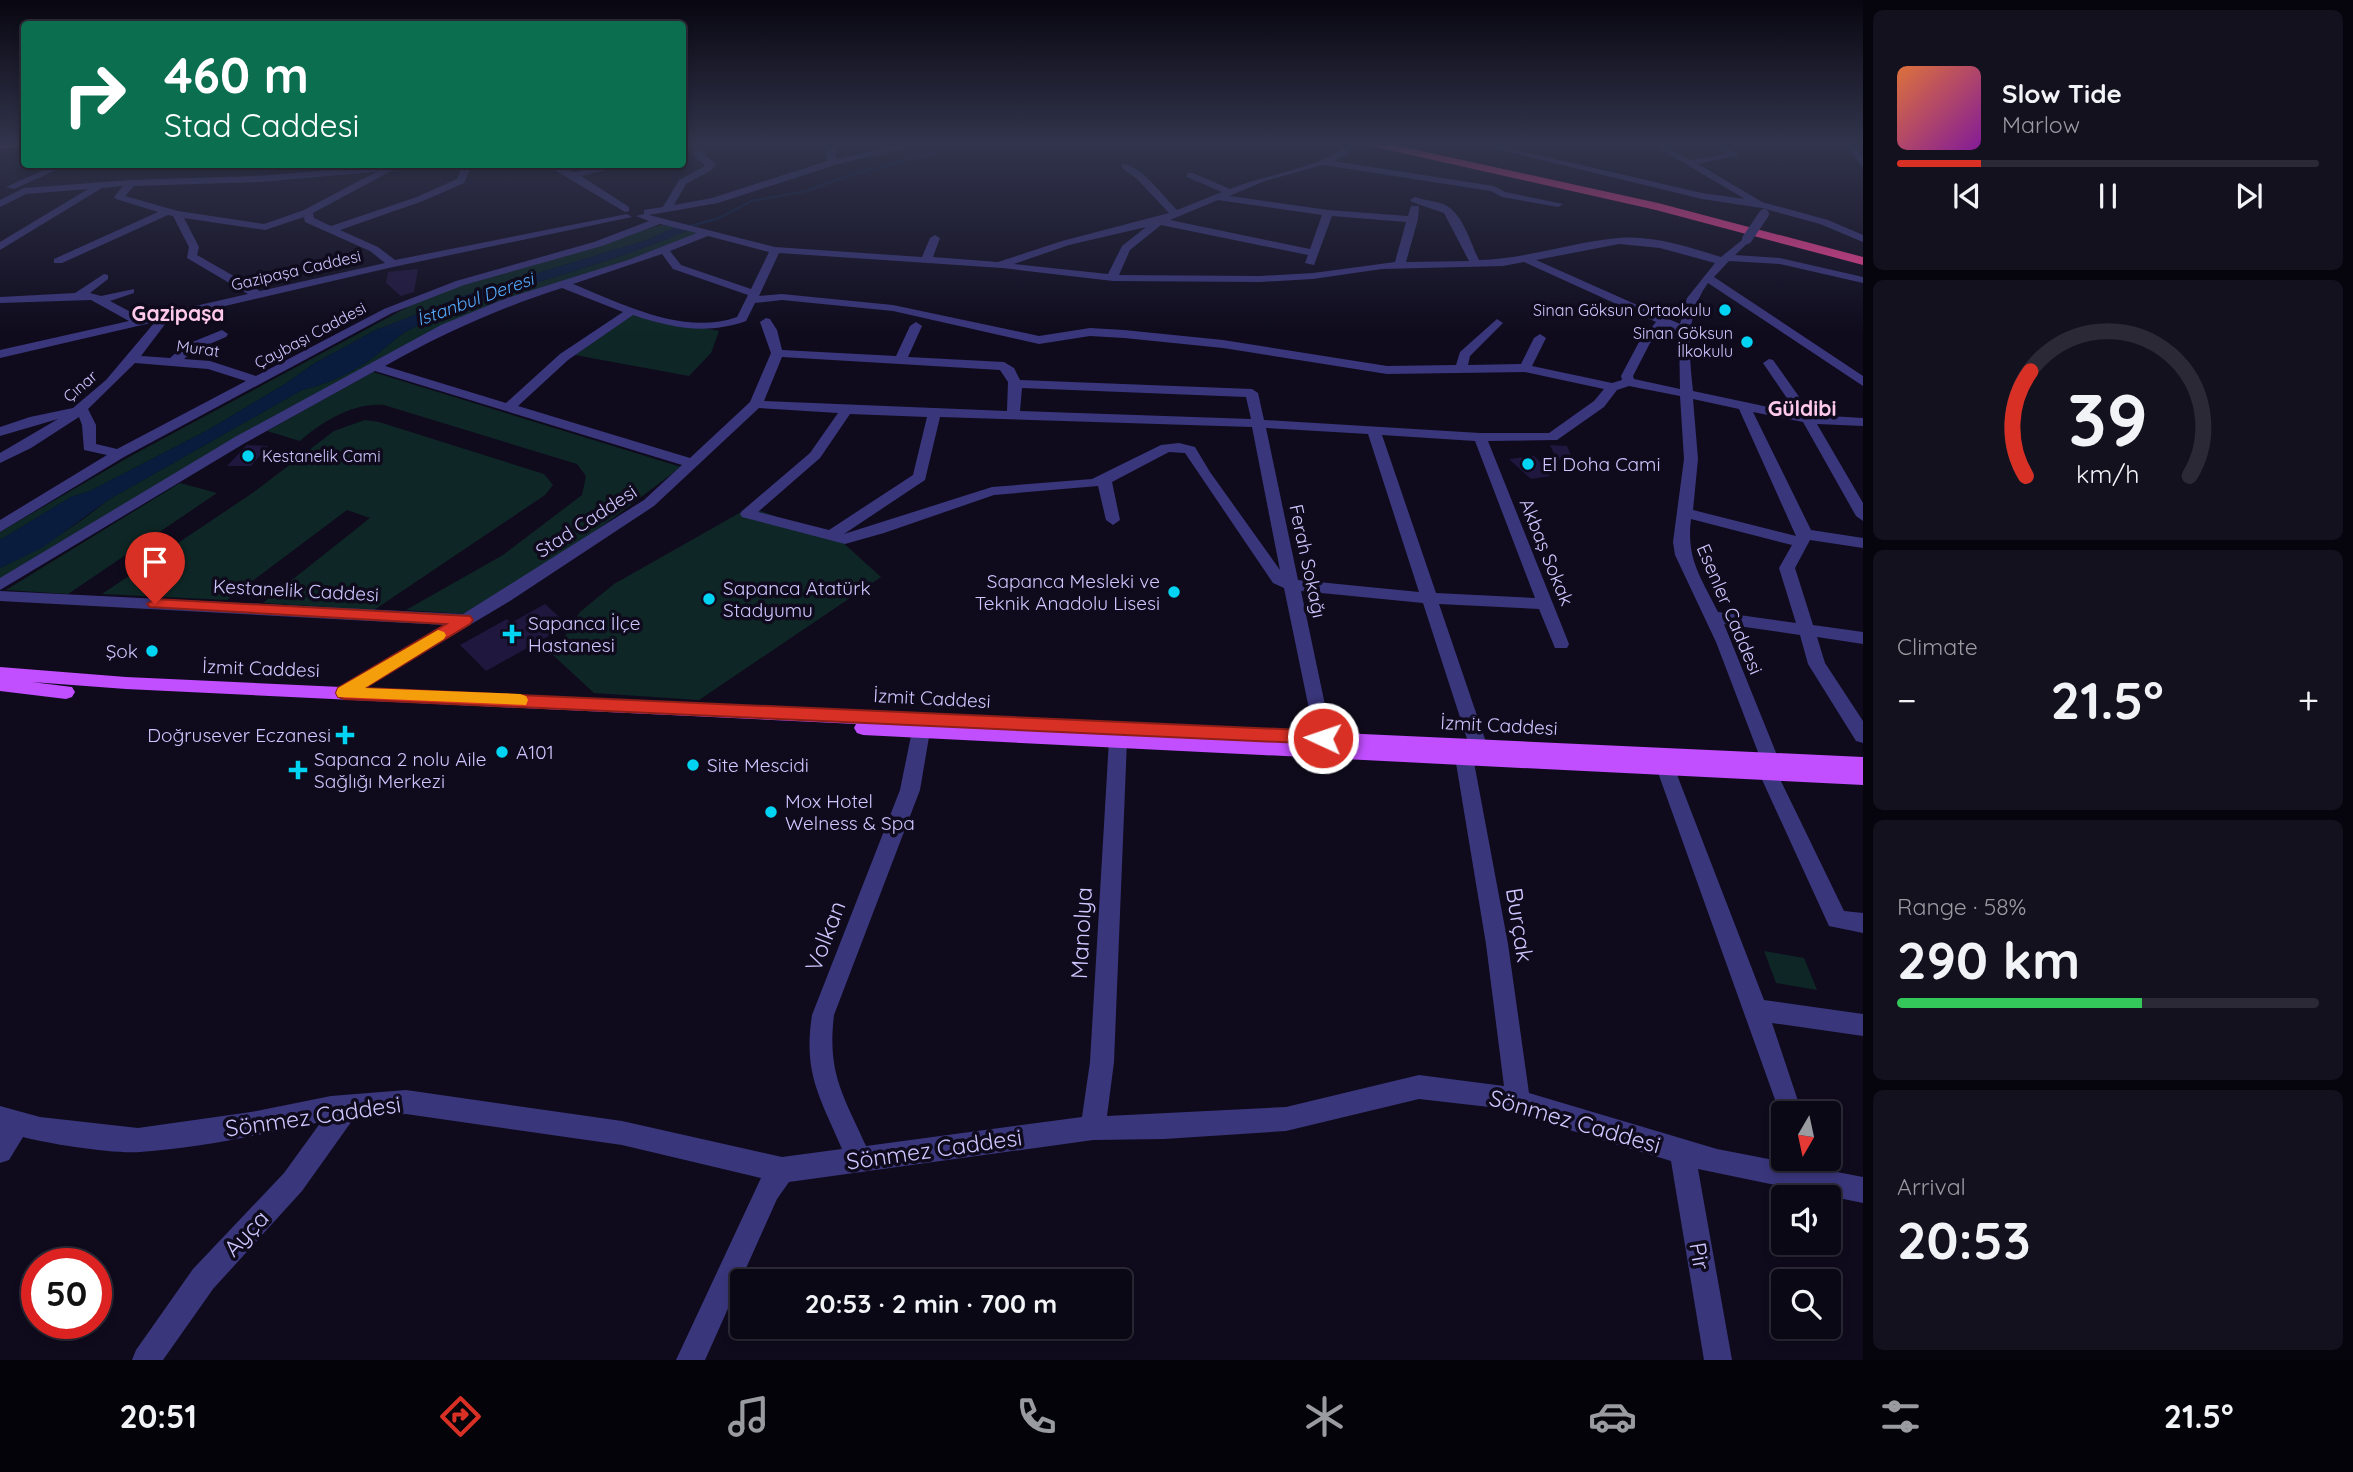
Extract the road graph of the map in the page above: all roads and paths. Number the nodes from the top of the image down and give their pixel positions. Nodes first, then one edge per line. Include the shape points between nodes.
1 (66, 206) edge
2 (153, 206) edge
3 (318, 206) edge
4 (398, 206) edge
5 (618, 206) edge
6 (668, 206) edge
7 (1168, 206) edge
8 (1193, 206) edge
9 (1282, 206) edge
10 (1414, 206) edge
11 (1440, 206) edge
12 (1656, 206) edge
13 (1680, 206) edge
14 (1748, 206) edge
15 (1758, 206) edge
16 (682, 207) joint
17 (1764, 210) junction
18 (626, 211) junction
19 (173, 212) junction
20 (308, 212) junction
21 (645, 212) junction
22 (1328, 213) junction
23 (1175, 214) junction
24 (664, 218) junction
25 (1413, 219) junction
26 (1159, 221) junction
27 (1863, 222) edge
28 (332, 229) junction
29 (1837, 229) junction
30 (709, 232) junction
31 (935, 238) dead end
32 (1863, 239) edge
33 (0, 247) edge
34 (664, 250) junction
35 (775, 250) junction
36 (1314, 253) junction
37 (1863, 254) edge
38 (1524, 258) junction
39 (1725, 260) junction
40 (58, 261) dead end
41 (926, 261) junction
42 (1863, 263) edge
43 (393, 264) junction
44 (1476, 264) junction
45 (999, 265) junction
46 (1400, 266) junction
47 (104, 277) dead end
48 (1305, 277) junction
49 (1112, 278) junction
50 (1708, 278) junction
51 (1863, 280) edge
52 (562, 284) junction
53 (130, 290) dead end
54 (80, 295) junction
55 (258, 295) junction
56 (754, 297) junction
57 (0, 300) edge
58 (99, 300) junction
59 (632, 311) junction
60 (164, 318) junction
61 (1664, 321) junction
62 (766, 322) dead end
63 (142, 323) junction
64 (1497, 323) dead end
65 (916, 326) dead end
66 (1687, 332) junction
67 (222, 334) dead end
68 (1540, 338) dead end
69 (0, 354) edge
70 (778, 354) junction
71 (133, 359) junction
72 (901, 359) junction
73 (173, 362) junction
74 (1769, 363) dead end
75 (375, 367) junction
76 (1525, 368) junction
77 (1461, 369) junction
78 (257, 381) junction
79 (1629, 382) junction
80 (1863, 382) edge
81 (1016, 384) junction
82 (1612, 387) junction
83 (1687, 393) junction
84 (756, 404) junction
85 (1744, 406) junction
86 (509, 407) junction
87 (82, 410) junction
88 (846, 410) junction
89 (934, 413) junction
90 (1013, 415) junction
91 (1808, 419) junction
92 (1863, 422) edge
93 (1259, 424) junction
94 (1374, 431) junction
95 (0, 432) edge
96 (1480, 437) junction
97 (119, 454) junction
98 (0, 459) edge
99 (692, 463) junction
100 (1104, 480) junction
101 (1684, 512) junction
102 (1863, 516) edge
103 (1113, 520) dead end
104 (0, 527) edge
105 (831, 536) junction
106 (1803, 538) junction
107 (1863, 543) edge
108 (0, 585) edge
109 (1292, 585) junction
110 (0, 596) edge
111 (1430, 598) junction
112 (1547, 604) junction
113 (1713, 617) junction
114 (465, 620) junction
115 (1806, 629) junction
116 (1863, 638) edge
117 (1561, 643) dead end
118 (0, 673) edge
119 (0, 685) edge
120 (344, 693) junction
121 (1858, 720) edge
122 (921, 731) junction
123 (1863, 736) edge
124 (1323, 738) junction
125 (1118, 740) junction
126 (1471, 751) junction
127 (1863, 764) edge
128 (1769, 766) junction
129 (1665, 767) junction
130 (1863, 777) edge
131 (1863, 923) edge
132 (1756, 1010) junction
133 (1863, 1025) edge
134 (1786, 1101) edge
135 (1518, 1102) junction
136 (347, 1107) junction
137 (9, 1120) edge
138 (1093, 1128) junction
139 (0, 1150) edge
140 (1682, 1151) junction
141 (859, 1159) junction
142 (1771, 1166) edge
143 (782, 1170) junction
144 (1816, 1171) edge
145 (1863, 1190) edge
146 (146, 1360) edge
147 (690, 1360) edge
148 (1718, 1360) edge

1 - 33 street
2 - 19 street
3 - 20 street
4 - 28 street
5 - 18 street
6 - 24 street
7 - 23 street
8 - 23 street
9 - 22 street
10 - 25 street
11 - 44 street via 1458,223
12 - 42 highway
13 - 37 highway
14 - 17 street
15 - 17 street
16 - 21 street
16 - 24 street, Çaybaşı Caddesi
17 - 29 street
17 - 39 street, Esenler Caddesi, bridge via 1746,239
18 - 21 street, Gazipaşa Caddesi
18 - 43 street, Gazipaşa Caddesi via 560,230
19 - 20 street via 265,227
19 - 40 street
19 - 55 street via 194,247 191,256
20 - 28 street via 309,220
21 - 24 street
21 - 24 street
22 - 25 street
22 - 36 street
23 - 26 street
24 - 30 street
24 - 78 street, Çaybaşı Caddesi via 598,244 422,297
25 - 46 street
26 - 36 street
26 - 45 street
26 - 49 street via 1124,251
27 - 29 street
28 - 43 street via 374,249
29 - 32 street
30 - 34 street
30 - 35 street
31 - 41 street
34 - 52 street
34 - 56 street via 677,267
35 - 41 street
35 - 56 street
36 - 48 street
38 - 39 street via 1636,241
38 - 44 street
38 - 61 street
39 - 50 street, Esenler Caddesi
39 - 51 street via 1780,261
41 - 45 street
43 - 55 street, Gazipaşa Caddesi
44 - 46 street
45 - 49 street
46 - 48 street
47 - 54 street
48 - 49 street
50 - 66 street, Esenler Caddesi via 1690,307
50 - 80 street
52 - 59 street
52 - 75 street via 472,315
53 - 58 street
54 - 57 street
54 - 58 street
55 - 60 street, Gazipaşa Caddesi
56 - 59 street via 742,319 714,327
56 - 77 street via 893,308 1039,340 1090,332 1223,344 1387,370
58 - 63 street
59 - 86 street via 564,357
60 - 63 street, Gazipaşa Caddesi
60 - 71 street, Çınar
61 - 66 street
61 - 79 street via 1645,342 1627,376
62 - 70 street
63 - 69 street, Gazipaşa Caddesi
64 - 77 street via 1464,355
65 - 72 street
66 - 83 street, Esenler Caddesi
67 - 73 street via 189,348
68 - 76 street
70 - 72 street
70 - 84 street, Stad Caddesi
71 - 73 street, Murat
71 - 87 street, Çınar
72 - 81 street via 1004,366
73 - 78 street, Murat via 209,365
74 - 91 street
75 - 86 street
75 - 108 street via 240,440
76 - 77 street
76 - 82 street
78 - 97 street, Çaybaşı Caddesi
79 - 82 street
79 - 83 street
81 - 90 street
81 - 93 street, Ferah Sokağı via 1252,393
82 - 96 street via 1599,404 1552,437
83 - 85 street
83 - 101 street, Esenler Caddesi via 1691,450
84 - 88 street
84 - 99 street, Stad Caddesi
85 - 91 street
85 - 106 street
86 - 99 street
87 - 95 street
87 - 97 street via 89,425 89,447
87 - 98 street, Çınar
88 - 89 street
88 - 105 street via 820,453 747,514
89 - 90 street
89 - 105 street via 920,477
90 - 93 street
91 - 92 street
91 - 102 street
93 - 94 street
93 - 109 street, Ferah Sokağı
94 - 96 street
94 - 111 street, Burçak
96 - 112 street, Akbaş Sokak
97 - 104 street, Çaybaşı Caddesi
99 - 114 street, Stad Caddesi via 649,503
100 - 103 street
100 - 105 street via 992,491 879,530 845,539
100 - 109 street via 1166,448 1190,450 1279,579
101 - 106 street
101 - 113 street, Esenler Caddesi via 1683,555
106 - 107 street
106 - 115 street via 1787,568
109 - 111 street
109 - 124 street, Ferah Sokağı
110 - 114 street, Kestanelik Caddesi
111 - 112 street
111 - 126 street, Burçak
112 - 117 street, Akbaş Sokak
113 - 115 street
113 - 128 street, Esenler Caddesi
114 - 120 street, Stad Caddesi
115 - 116 street
115 - 121 street via 1817,664
118 - 120 main road, İzmit Caddesi via 125,684
119 - 122 main road, İzmit Caddesi via 116,695
120 - 124 main road, İzmit Caddesi
121 - 123 street
122 - 125 main road, İzmit Caddesi
122 - 141 street, Volkan via 910,790 823,1015 819,1044 823,1077
124 - 126 main road, İzmit Caddesi
125 - 126 main road, İzmit Caddesi
125 - 138 street, Manolya via 1102,1062
126 - 128 main road, İzmit Caddesi
126 - 129 main road, İzmit Caddesi
126 - 135 street, Burçak
127 - 128 main road, İzmit Caddesi
128 - 129 main road, İzmit Caddesi
128 - 130 main road, İzmit Caddesi
128 - 131 street, Esenler Caddesi via 1837,919
129 - 132 street
132 - 133 street
132 - 134 street
135 - 138 street, Sönmez Caddesi via 1419,1087 1286,1119
135 - 140 street, Sönmez Caddesi
136 - 137 street, Sönmez Caddesi via 138,1140 40,1129
136 - 143 street, Sönmez Caddesi via 406,1102 502,1114 622,1133
136 - 146 street, Ayça via 293,1182 203,1279
137 - 139 street
138 - 141 street, Sönmez Caddesi
140 - 142 street, Sönmez Caddesi via 1717,1162
140 - 148 street, Pir
141 - 143 street, Sönmez Caddesi
143 - 147 street via 768,1190
144 - 145 street, Sönmez Caddesi

